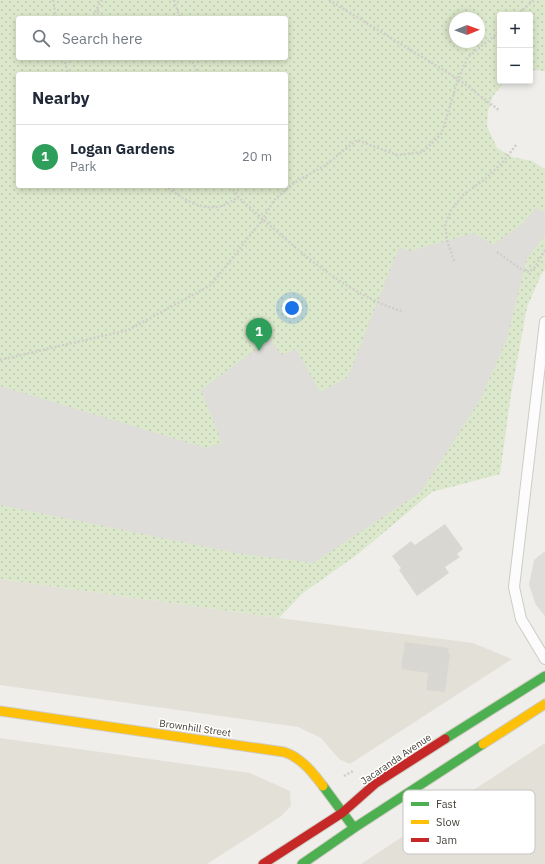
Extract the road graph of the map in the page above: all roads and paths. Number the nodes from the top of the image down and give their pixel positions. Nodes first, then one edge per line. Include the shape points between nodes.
1 (53, 0) edge
2 (102, 0) edge
3 (174, 0) edge
4 (329, 0) edge
5 (534, 0) edge
6 (521, 12) edge
7 (103, 14) dead end
8 (56, 16) edge
9 (179, 16) edge
10 (497, 33) edge
11 (64, 60) edge
12 (192, 60) edge
13 (68, 72) edge
14 (197, 72) edge
15 (458, 79) junction
16 (500, 111) dead end
17 (516, 144) dead end
18 (168, 188) edge
19 (233, 188) edge
20 (288, 188) edge
21 (288, 188) edge
22 (238, 197) junction
23 (263, 219) junction
24 (545, 250) edge
25 (497, 252) dead end
26 (454, 261) dead end
27 (404, 312) dead end
28 (545, 322) edge
29 (0, 360) edge
30 (545, 659) edge
31 (545, 676) edge
32 (545, 704) edge
33 (0, 711) edge
34 (413, 790) edge
35 (403, 796) edge
36 (342, 812) junction
37 (354, 828) junction
38 (263, 864) edge
39 (302, 864) edge

1 - 8 path
2 - 7 path via 95,12
3 - 9 path
4 - 15 path
5 - 6 path
10 - 15 path via 468,57
11 - 13 path
12 - 14 path
15 - 16 path
15 - 21 path via 442,133 423,152 397,155 358,140 324,166
17 - 26 path via 503,162 463,195 452,209 445,224
18 - 22 path via 182,198 201,206 223,206
19 - 22 path
20 - 23 path via 274,200
22 - 23 path
23 - 27 path via 295,248 341,281 370,298
23 - 29 path via 211,285 128,330
24 - 25 path via 529,272 522,270
28 - 30 lane via 514,587 521,619
31 - 36 street, Jacaranda Avenue via 376,783
32 - 34 street
33 - 36 street, Brownhill Street via 289,754 314,774
35 - 37 street
36 - 37 street, Brownhill Street
36 - 38 street, Jacaranda Avenue
37 - 39 street

